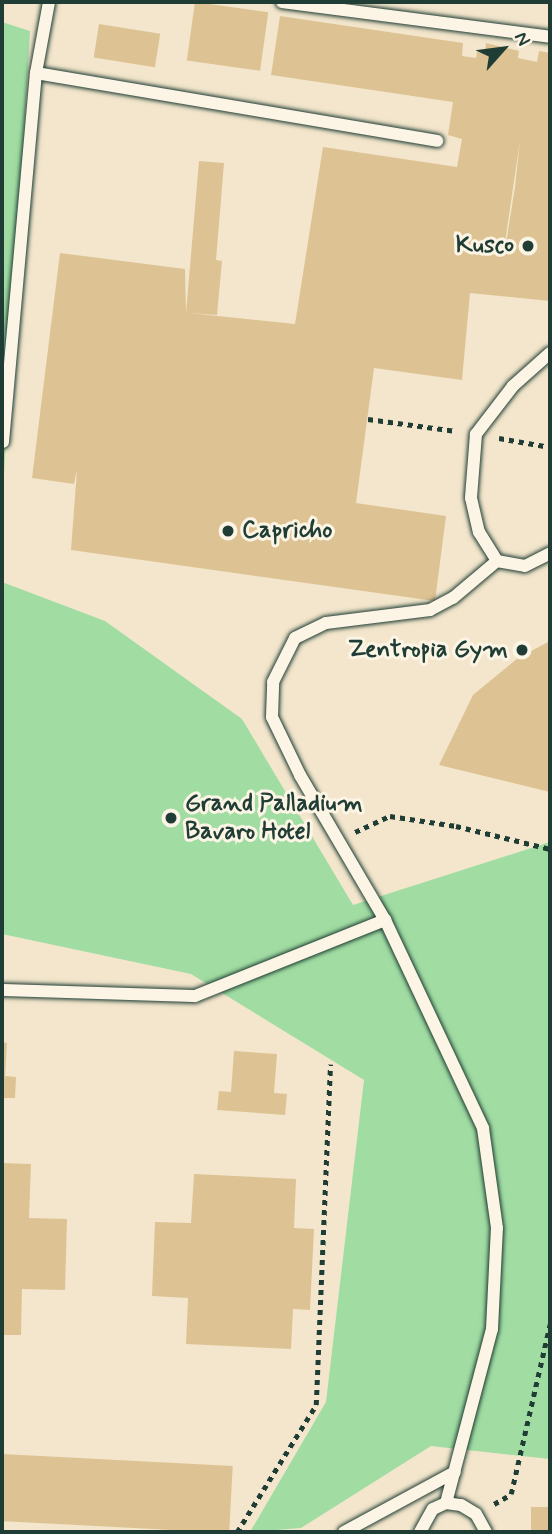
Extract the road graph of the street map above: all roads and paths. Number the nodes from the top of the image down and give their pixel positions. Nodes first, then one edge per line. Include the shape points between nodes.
1 (48, 2) edge
2 (282, 2) edge
3 (550, 37) edge
4 (36, 73) junction
5 (438, 141) dead end
6 (550, 353) edge
7 (3, 442) edge
8 (550, 553) edge
9 (497, 561) junction
10 (338, 840) junction
11 (550, 849) edge
12 (385, 920) junction
13 (2, 990) edge
14 (330, 1064) dead end
15 (550, 1324) edge
16 (454, 1472) junction
17 (446, 1503) junction
18 (476, 1514) junction
19 (237, 1532) edge
20 (344, 1532) edge
21 (420, 1532) edge
22 (486, 1532) edge

1 - 4 lane
2 - 3 lane
4 - 5 lane
4 - 7 lane
6 - 9 lane via 513,386 476,434 471,498 479,532
8 - 9 lane via 525,566
9 - 10 lane via 453,598 430,610 326,623 295,638 283,657 273,682 272,717
10 - 11 path via 390,816 456,826
10 - 12 lane
12 - 13 lane via 195,996
12 - 16 lane via 483,1128 497,1228 492,1329
14 - 19 path via 316,1405
15 - 18 path via 511,1494
16 - 17 lane
16 - 20 lane
17 - 18 lane
17 - 21 lane via 433,1508
18 - 22 lane

